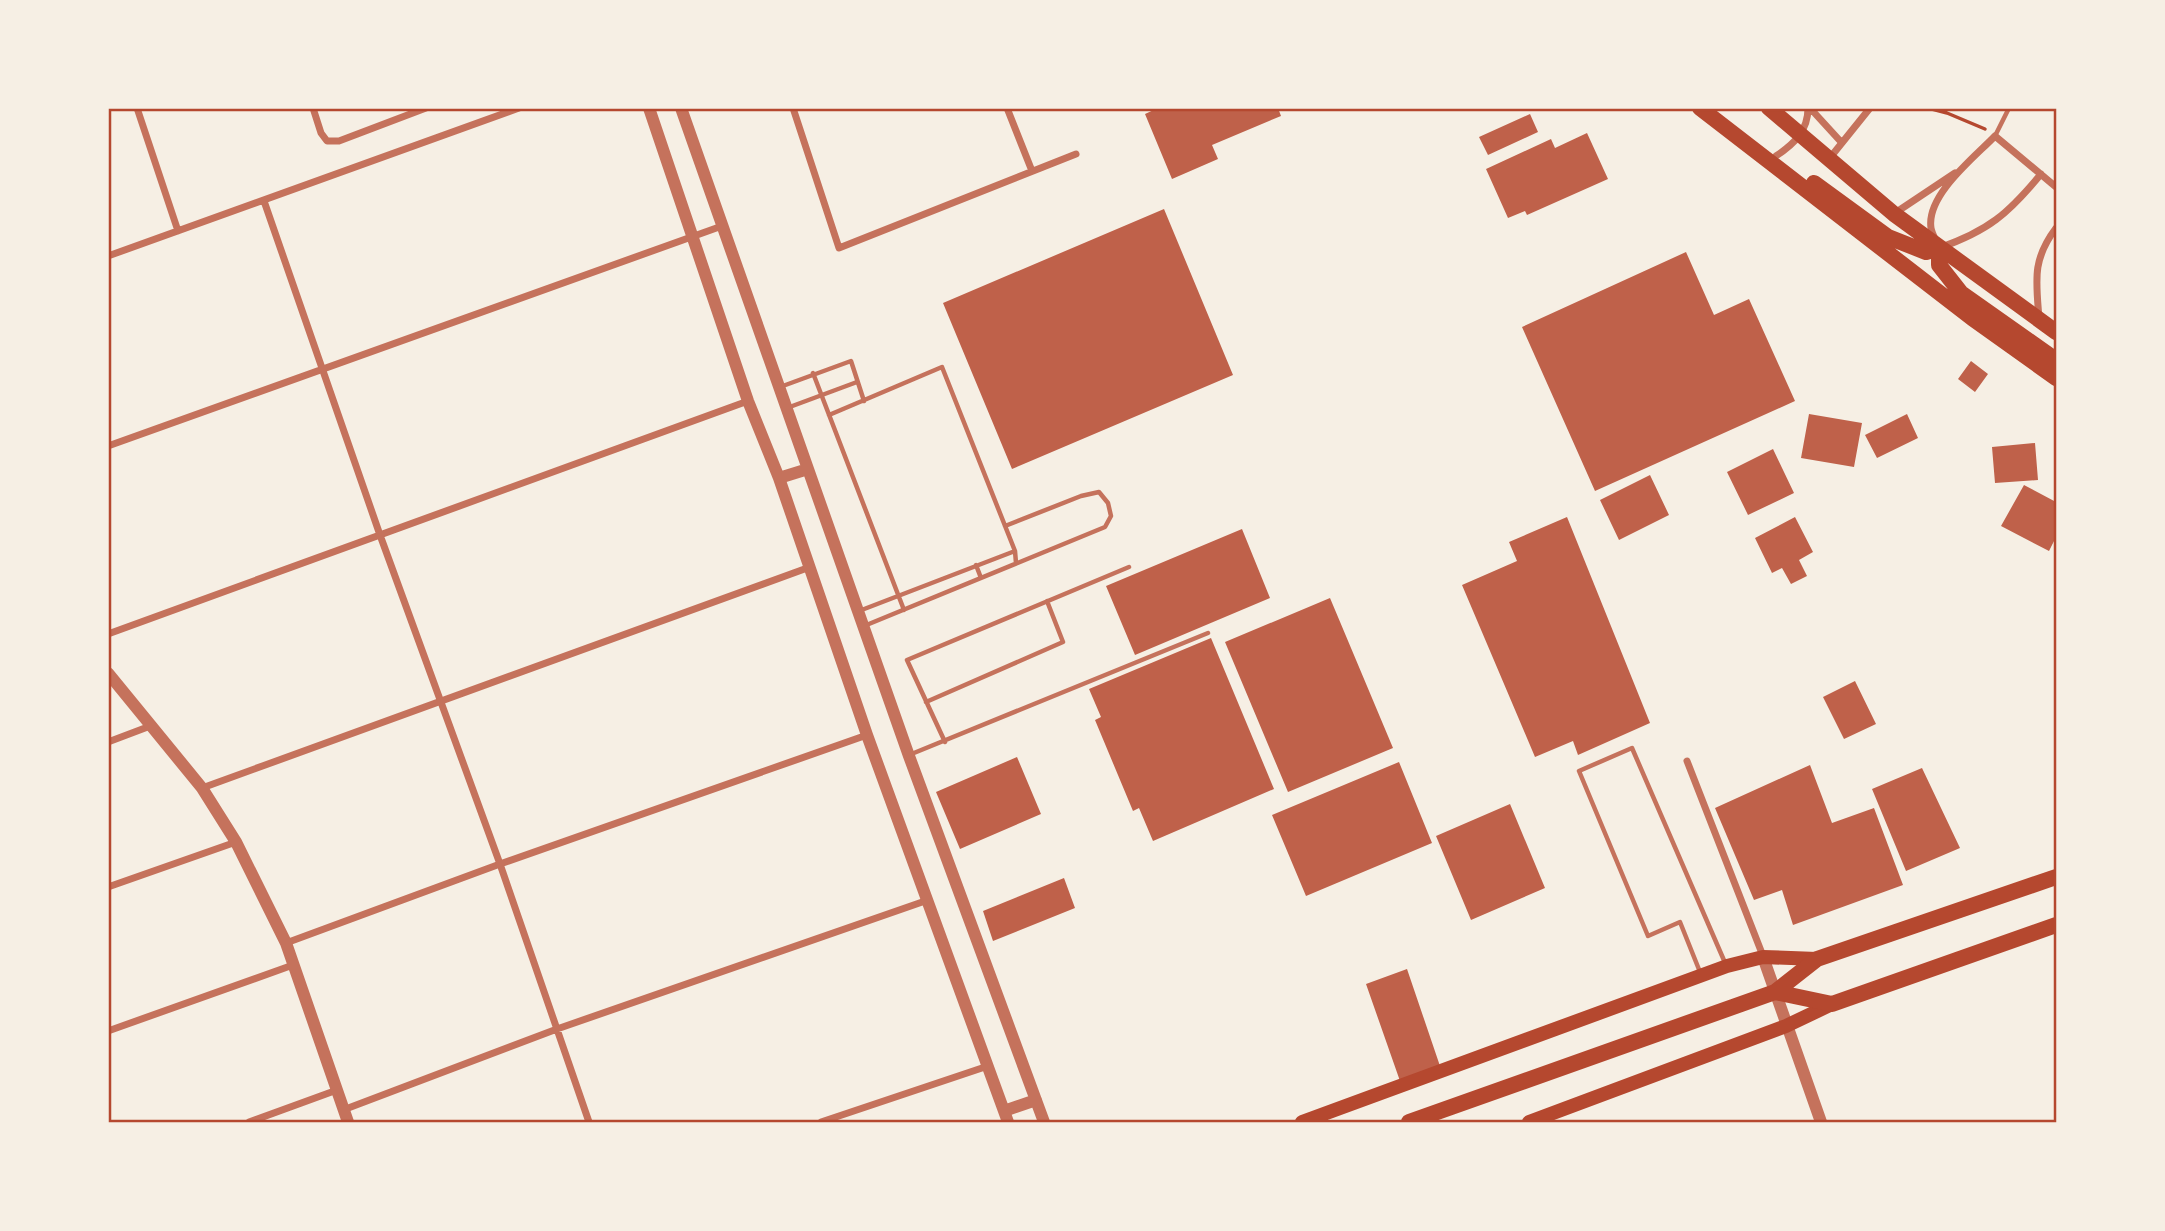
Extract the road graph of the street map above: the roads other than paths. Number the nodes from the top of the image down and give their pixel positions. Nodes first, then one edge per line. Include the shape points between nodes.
1 (137, 108) edge
2 (313, 108) edge
3 (426, 108) edge
4 (519, 108) edge
5 (649, 108) edge
6 (681, 108) edge
7 (793, 108) edge
8 (1007, 108) edge
9 (1700, 108) edge
10 (1714, 108) edge
11 (1769, 108) edge
12 (1809, 108) edge
13 (1870, 108) edge
14 (2009, 108) edge
15 (1801, 135) junction
16 (1995, 136) junction
17 (1842, 143) junction
18 (1076, 154) dead end
19 (1776, 156) junction
20 (1829, 159) junction
21 (1970, 162) junction
22 (1032, 171) junction
23 (2041, 174) junction
24 (2056, 187) edge
25 (264, 201) junction
26 (1895, 214) junction
27 (722, 226) junction
28 (2056, 228) edge
29 (178, 231) junction
30 (692, 236) junction
31 (1939, 248) junction
32 (108, 256) edge
33 (2039, 322) junction
34 (1979, 323) junction
35 (2056, 324) edge
36 (2056, 332) edge
37 (2056, 360) edge
38 (322, 369) junction
39 (813, 373) junction
40 (2056, 378) edge
41 (857, 382) junction
42 (2056, 385) edge
43 (779, 387) junction
44 (822, 394) junction
45 (748, 401) junction
46 (864, 401) junction
47 (786, 408) junction
48 (829, 415) junction
49 (108, 446) edge
50 (808, 469) junction
51 (779, 478) junction
52 (1005, 526) junction
53 (380, 535) junction
54 (1015, 551) junction
55 (1016, 563) junction
56 (976, 565) junction
57 (811, 567) junction
58 (1129, 567) dead end
59 (981, 578) junction
60 (937, 582) junction
61 (898, 595) junction
62 (942, 595) junction
63 (1047, 601) junction
64 (904, 610) junction
65 (858, 612) junction
66 (863, 626) junction
67 (1208, 633) dead end
68 (108, 634) edge
69 (108, 673) edge
70 (442, 702) junction
71 (926, 702) junction
72 (153, 725) junction
73 (867, 735) junction
74 (108, 742) edge
75 (945, 742) junction
76 (908, 756) junction
77 (1686, 761) dead end
78 (202, 788) junction
79 (236, 842) junction
80 (500, 864) junction
81 (2056, 877) edge
82 (108, 887) edge
83 (928, 900) junction
84 (2056, 925) edge
85 (286, 943) junction
86 (1763, 957) junction
87 (1817, 959) junction
88 (293, 965) junction
89 (1727, 966) junction
90 (1701, 976) junction
91 (1775, 992) junction
92 (1832, 1004) junction
93 (1786, 1026) junction
94 (557, 1029) junction
95 (108, 1031) edge
96 (988, 1065) junction
97 (337, 1090) junction
98 (1035, 1100) junction
99 (346, 1116) edge
100 (1006, 1117) edge
101 (249, 1122) edge
102 (589, 1122) edge
103 (821, 1122) edge
104 (1044, 1122) edge
105 (1302, 1122) edge
106 (1409, 1122) edge
107 (1530, 1122) edge
108 (1821, 1122) edge

1 - 29 street
2 - 3 street via 327,141 339,141
4 - 25 street
5 - 30 street
6 - 27 street
7 - 22 street via 839,248
8 - 22 street
9 - 34 highway
10 - 19 highway
11 - 15 highway
12 - 15 street
12 - 17 street
13 - 17 street
14 - 16 lane
15 - 19 street
15 - 20 highway
16 - 21 street
16 - 23 street
17 - 20 street
18 - 22 street
19 - 31 highway via 1888,237 1926,253
20 - 26 highway
21 - 26 street
21 - 31 street via 1934,206 1930,227
23 - 24 street
23 - 31 street via 2004,215 1972,236
25 - 29 street
25 - 38 street
26 - 31 highway
27 - 30 street
27 - 43 street
28 - 33 street via 2040,252
29 - 32 street
30 - 38 street
30 - 45 street
31 - 33 highway
31 - 37 highway via 1939,265 1961,292
33 - 35 highway
33 - 36 highway
34 - 40 highway
34 - 42 highway
38 - 49 street
38 - 53 street
39 - 41 lane via 851,361
39 - 43 lane
39 - 44 lane
41 - 44 lane
41 - 46 lane
43 - 47 street
44 - 47 lane
44 - 48 lane
45 - 51 street
45 - 53 street
46 - 48 lane
46 - 52 lane via 942,367
47 - 50 street
48 - 61 lane
50 - 51 street
50 - 65 street
51 - 57 street
52 - 54 lane
52 - 55 lane via 1098,492 1108,503 1111,516 1105,527
53 - 68 street
53 - 70 street
54 - 55 lane
54 - 56 lane
55 - 59 lane
56 - 59 lane
56 - 60 lane
57 - 70 street
57 - 73 street
58 - 63 lane
59 - 62 lane
60 - 61 lane
60 - 62 lane
61 - 64 lane
61 - 65 lane
62 - 64 lane
63 - 71 lane via 1063,642
63 - 71 lane via 907,660
64 - 66 lane
65 - 66 street
66 - 76 street
67 - 75 lane
69 - 72 street
70 - 78 street
70 - 80 street
71 - 75 lane
72 - 74 street
72 - 78 street
73 - 80 street
73 - 83 street
75 - 76 lane
76 - 98 street
77 - 86 street
78 - 79 street
79 - 82 street
79 - 85 street
80 - 85 street
80 - 94 street
81 - 87 highway
83 - 94 street
83 - 96 street
84 - 92 highway
85 - 88 street
86 - 87 main road
86 - 89 main road
86 - 91 street
87 - 91 highway
88 - 95 street
88 - 97 street
89 - 90 main road
89 - 90 lane via 1632,748 1578,771 1648,936 1680,922
90 - 105 main road
91 - 92 highway
91 - 93 street
91 - 106 highway
92 - 93 main road
93 - 107 main road
93 - 108 street
94 - 99 street
94 - 102 street
96 - 100 street
96 - 103 street
97 - 99 street
97 - 101 street
98 - 100 street
98 - 104 street

